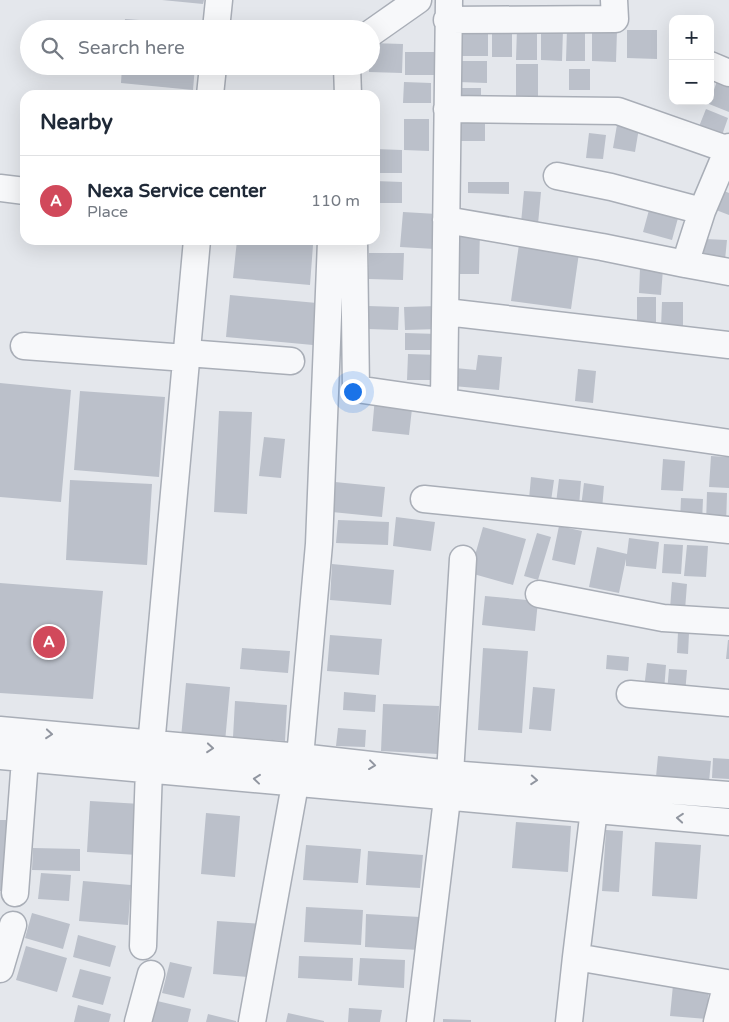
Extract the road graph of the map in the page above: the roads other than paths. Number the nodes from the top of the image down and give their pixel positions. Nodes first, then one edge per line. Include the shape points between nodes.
1 (219, 0) edge
2 (418, 0) edge
3 (614, 0) edge
4 (448, 10) edge
5 (217, 20) edge
6 (380, 27) edge
7 (714, 67) edge
8 (729, 73) edge
9 (212, 75) edge
10 (347, 75) edge
11 (211, 90) edge
12 (348, 90) edge
13 (447, 109) junction
14 (729, 148) edge
15 (557, 176) dead end
16 (0, 188) edge
17 (20, 190) edge
18 (702, 211) junction
19 (446, 220) junction
20 (197, 245) edge
21 (342, 245) edge
22 (342, 245) edge
23 (686, 264) junction
24 (729, 272) edge
25 (446, 312) junction
26 (24, 346) dead end
27 (729, 346) edge
28 (186, 355) junction
29 (291, 361) dead end
30 (444, 400) junction
31 (729, 443) edge
32 (424, 499) dead end
33 (729, 530) edge
34 (463, 559) dead end
35 (539, 594) dead end
36 (729, 622) edge
37 (630, 694) dead end
38 (729, 703) edge
39 (0, 730) edge
40 (150, 756) junction
41 (300, 757) junction
42 (12, 758) edge
43 (295, 782) junction
44 (597, 785) junction
45 (448, 786) junction
46 (729, 795) edge
47 (594, 811) junction
48 (729, 822) edge
49 (15, 893) dead end
50 (13, 925) dead end
51 (142, 946) dead end
52 (576, 957) junction
53 (0, 969) edge
54 (151, 974) dead end
55 (138, 1022) edge
56 (252, 1022) edge
57 (420, 1022) edge
58 (568, 1022) edge
59 (717, 1022) edge

1 - 5 street
2 - 6 street
3 - 4 street via 616,19
4 - 13 street
7 - 8 street
9 - 11 street
10 - 12 street
13 - 14 street via 618,110
13 - 19 street
14 - 18 street
15 - 18 street
16 - 17 street
18 - 23 street
19 - 23 street via 602,246
19 - 25 street
20 - 28 street
21 - 30 street via 356,389
22 - 41 street
23 - 24 street
25 - 27 street
25 - 30 street
26 - 28 street
28 - 29 street
28 - 40 street
30 - 31 street
32 - 33 street
34 - 45 street
35 - 36 street via 663,618
37 - 38 street
39 -> 40 street
40 -> 41 street
40 - 42 street
43 -> 40 street
40 - 51 street
41 - 43 street
41 -> 45 street
42 - 49 street
43 - 45 street
43 - 56 street
45 -> 44 street
44 - 46 street
44 - 47 street
45 - 47 street
45 - 57 street
48 -> 47 street
47 - 52 street
50 - 53 street
52 - 58 street
52 - 59 street via 727,983
54 - 55 street

